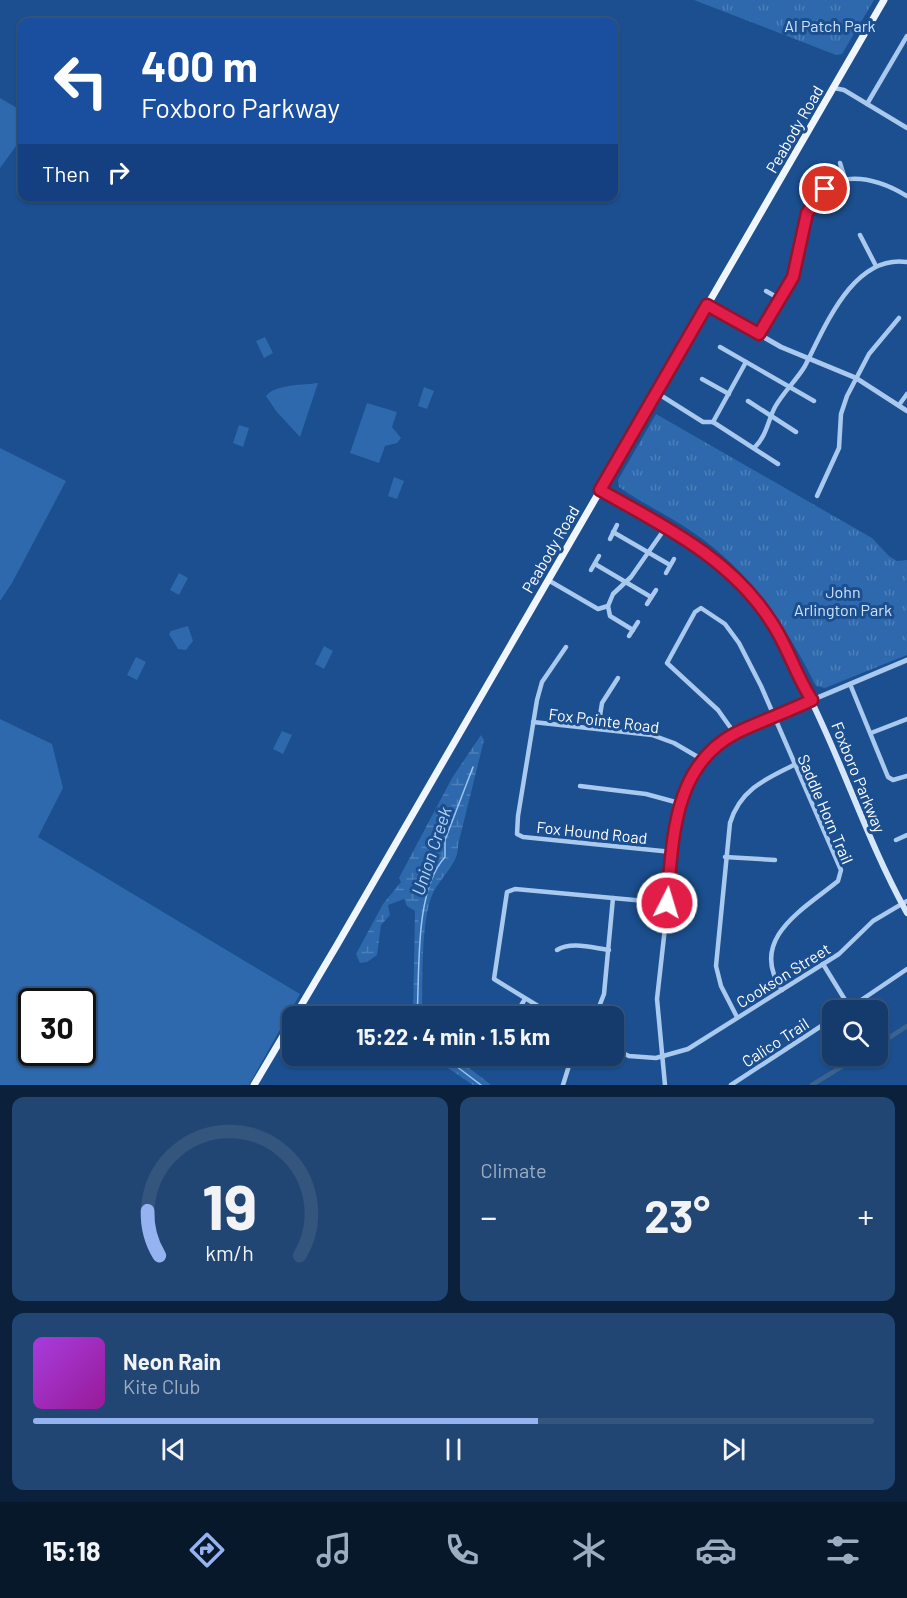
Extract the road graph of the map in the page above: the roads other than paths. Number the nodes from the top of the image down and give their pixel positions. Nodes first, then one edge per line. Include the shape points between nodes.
1 (884, 0) edge
2 (907, 36) edge
3 (834, 88) junction
4 (867, 104) junction
5 (907, 128) edge
6 (840, 163) dead end
7 (845, 179) junction
8 (907, 196) edge
9 (860, 235) dead end
10 (907, 262) edge
11 (876, 266) junction
12 (766, 291) dead end
13 (780, 299) junction
14 (707, 305) junction
15 (899, 318) dead end
16 (759, 334) junction
17 (720, 347) dead end
18 (808, 358) junction
19 (746, 362) junction
20 (856, 378) junction
21 (702, 379) dead end
22 (789, 385) junction
23 (657, 393) junction
24 (729, 394) junction
25 (907, 394) edge
26 (814, 400) dead end
27 (748, 401) dead end
28 (899, 405) junction
29 (907, 411) edge
30 (772, 417) junction
31 (713, 422) junction
32 (796, 432) dead end
33 (755, 447) junction
34 (778, 464) dead end
35 (600, 490) junction
36 (817, 496) dead end
37 (617, 525) dead end
38 (666, 527) junction
39 (614, 532) junction
40 (610, 538) dead end
41 (647, 552) junction
42 (599, 556) dead end
43 (674, 559) dead end
44 (595, 564) junction
45 (670, 565) junction
46 (591, 570) dead end
47 (666, 573) dead end
48 (548, 580) junction
49 (626, 581) junction
50 (656, 590) dead end
51 (651, 597) junction
52 (647, 604) dead end
53 (608, 606) junction
54 (638, 622) dead end
55 (633, 630) junction
56 (629, 636) dead end
57 (566, 647) dead end
58 (907, 660) edge
59 (618, 678) dead end
60 (850, 684) junction
61 (812, 700) junction
62 (774, 717) junction
63 (907, 718) edge
64 (533, 722) junction
65 (598, 728) junction
66 (871, 733) junction
67 (735, 734) junction
68 (703, 760) junction
69 (794, 765) junction
70 (907, 776) edge
71 (580, 786) dead end
72 (679, 803) junction
73 (907, 835) edge
74 (896, 840) dead end
75 (672, 852) junction
76 (725, 857) junction
77 (775, 860) dead end
78 (614, 898) junction
79 (904, 902) edge
80 (667, 903) junction
81 (907, 913) edge
82 (557, 950) dead end
83 (609, 950) junction
84 (823, 964) junction
85 (907, 969) edge
86 (782, 990) junction
87 (525, 999) junction
88 (842, 1000) edge
89 (860, 1000) edge
90 (521, 1006) edge
91 (537, 1006) edge
92 (599, 1006) edge
93 (737, 1017) junction
94 (822, 1026) edge
95 (624, 1053) edge
96 (663, 1057) junction
97 (569, 1066) edge
98 (254, 1085) edge
99 (563, 1085) edge
100 (665, 1085) edge
101 (731, 1085) edge

1 - 3 main road, Peabody Road
2 - 4 street
3 - 4 street
3 - 14 main road, Peabody Road
4 - 5 street
6 - 7 street
7 - 8 street via 874,179
7 - 13 street via 825,189 810,207 796,269
9 - 11 street
10 - 11 street
11 - 18 street via 850,289
12 - 13 street
13 - 16 street
14 - 16 street
14 - 23 main road, Peabody Road
15 - 20 street
16 - 18 street
17 - 19 street
18 - 20 street
18 - 22 street via 795,382
19 - 22 street
19 - 24 street
20 - 28 street
20 - 36 street via 843,406 839,448
21 - 24 street
22 - 26 street
22 - 30 street
23 - 31 street via 703,422
23 - 35 main road, Peabody Road
24 - 31 street
25 - 28 street
27 - 30 street
28 - 29 street
30 - 32 street
30 - 33 street
31 - 33 street
33 - 34 street
35 - 38 main road, Foxboro Parkway
35 - 48 main road, Peabody Road
37 - 39 street
38 - 41 street
38 - 61 main road, Foxboro Parkway via 711,556 761,607
39 - 40 street
39 - 41 street
41 - 45 street
41 - 49 street
42 - 44 street
43 - 45 street
44 - 46 street
44 - 49 street
45 - 47 street
48 - 53 street via 598,609
48 - 98 main road, Peabody Road
49 - 51 street
49 - 53 street
50 - 51 street
51 - 52 street
53 - 55 street via 610,616
54 - 55 street
55 - 56 street
57 - 64 street via 543,682
58 - 60 street
59 - 65 street via 605,696
60 - 61 street
60 - 66 street
61 - 62 street
61 - 79 main road, Foxboro Parkway via 865,830
62 - 67 street
62 - 67 street, Saddle Horn Trail via 732,632 715,615 700,608 667,663 718,710
62 - 69 street, Saddle Horn Trail
63 - 66 street
64 - 65 street, Fox Pointe Road
64 - 75 street, Fox Hound Road via 516,827 519,836
65 - 68 street, Fox Pointe Road via 658,737
66 - 70 street via 889,779
67 - 68 street
68 - 72 street
69 - 76 street via 763,780 742,798 729,823
69 - 86 street, Saddle Horn Trail via 842,874 773,942 771,965
71 - 72 street via 646,794
72 - 75 street
73 - 74 street
75 - 80 street
76 - 77 street
76 - 93 street via 716,966
78 - 80 street
78 - 83 street
78 - 87 street via 515,889 507,892 493,976
79 - 81 main road, Foxboro Parkway
79 - 84 street, Cookson Street via 873,921 847,948
80 - 96 street via 657,1005
82 - 83 street via 575,946
83 - 92 street
84 - 86 street, Cookson Street
84 - 88 street
85 - 89 street
86 - 93 street, Cookson Street
87 - 90 street
87 - 91 street
93 - 96 street, Cookson Street via 688,1049
94 - 101 street, Calico Trail
95 - 96 street
96 - 100 street
97 - 99 street

